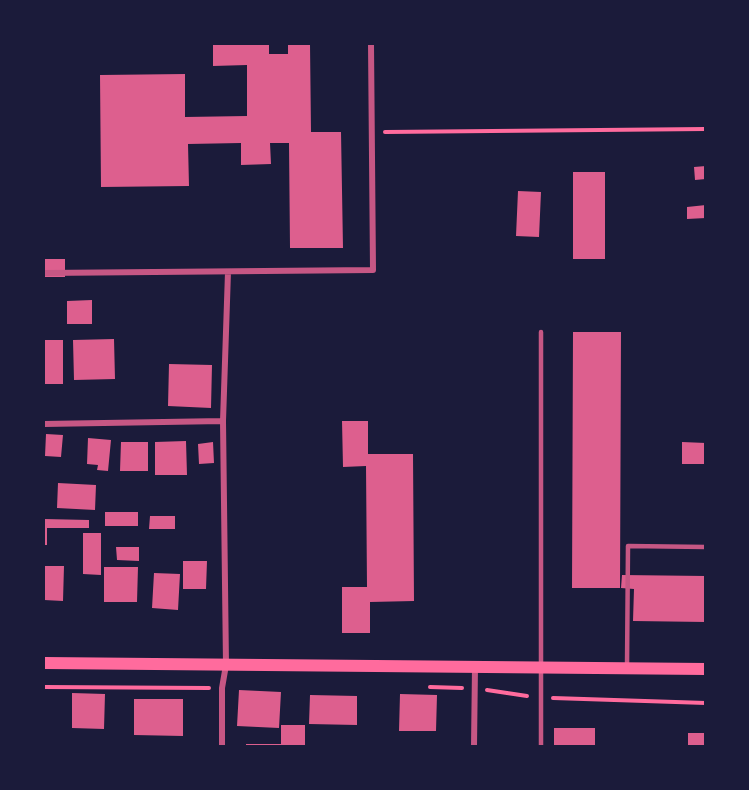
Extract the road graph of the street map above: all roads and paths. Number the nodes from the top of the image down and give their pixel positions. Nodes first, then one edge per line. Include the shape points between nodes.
1 (371, 44) edge
2 (705, 129) edge
3 (372, 132) junction
4 (228, 272) junction
5 (44, 273) edge
6 (541, 332) dead end
7 (224, 421) junction
8 (44, 424) edge
9 (705, 547) edge
10 (44, 663) edge
11 (226, 665) junction
12 (475, 667) junction
13 (540, 667) junction
14 (627, 668) junction
15 (705, 669) edge
16 (44, 687) edge
17 (222, 688) junction
18 (222, 747) edge
19 (474, 747) edge
20 (541, 747) edge

1 - 3 street
2 - 3 path
3 - 4 street via 373,270
4 - 5 street
4 - 7 street
6 - 13 lane
7 - 8 street
7 - 11 street
9 - 14 lane via 628,546
10 - 11 main road
11 - 12 main road
11 - 17 street
12 - 13 main road
12 - 19 street
13 - 14 main road
13 - 20 lane
14 - 15 main road
16 - 17 path
17 - 18 street

